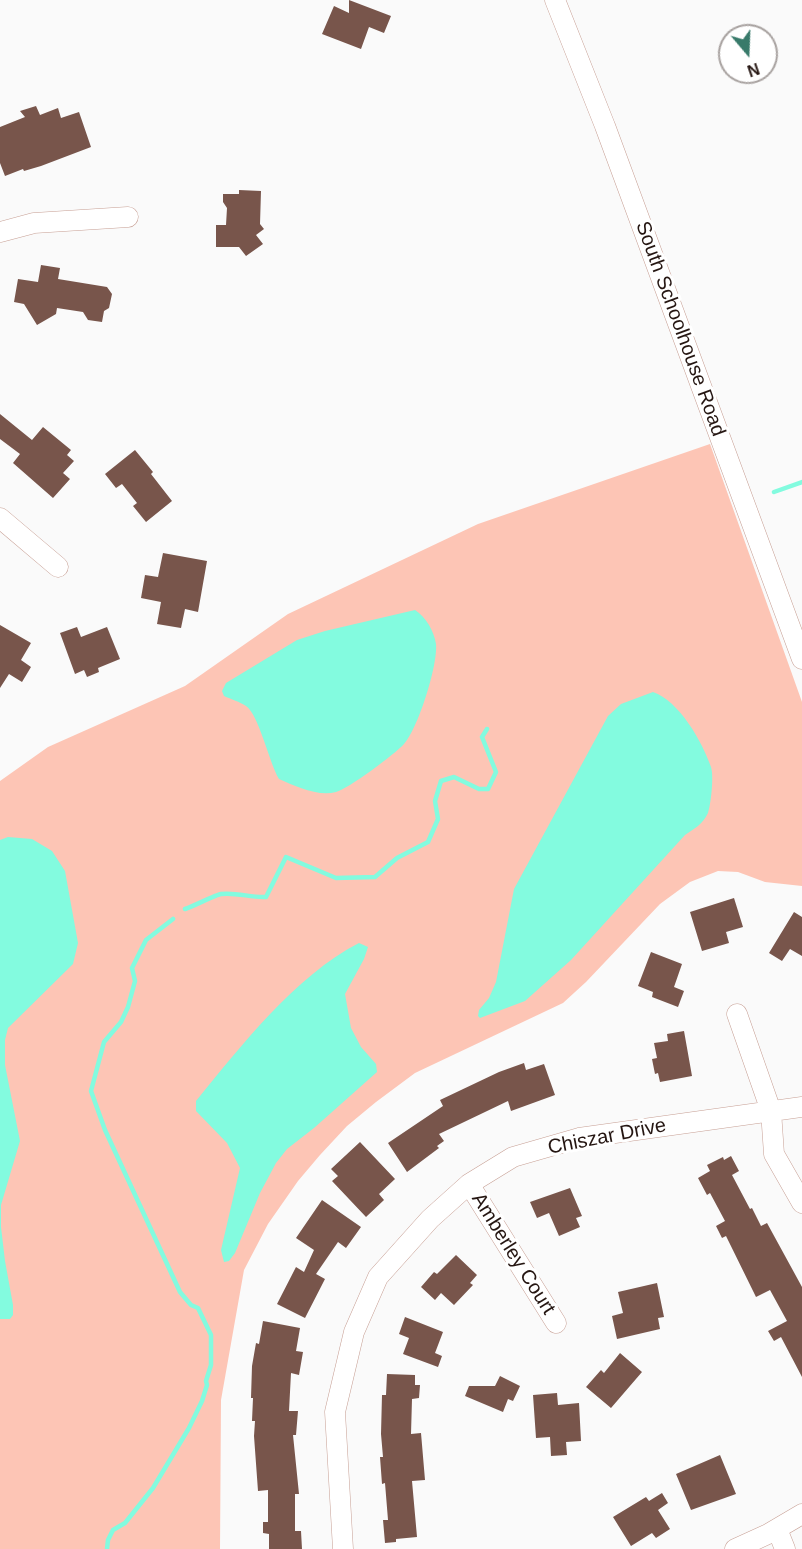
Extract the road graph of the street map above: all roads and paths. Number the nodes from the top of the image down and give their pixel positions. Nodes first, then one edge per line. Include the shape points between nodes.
1 (555, 0) edge
2 (128, 218) dead end
3 (0, 232) edge
4 (0, 518) edge
5 (58, 567) dead end
6 (802, 659) edge
7 (737, 1014) dead end
8 (802, 1107) edge
9 (771, 1112) junction
10 (469, 1184) junction
11 (802, 1203) edge
12 (556, 1323) dead end
13 (802, 1514) edge
14 (777, 1529) junction
15 (343, 1549) edge
16 (735, 1549) edge
17 (785, 1549) edge

1 - 6 street, South Schoolhouse Road
2 - 3 street via 34,223
4 - 5 street
7 - 9 street
8 - 9 street, Chiszar Drive
9 - 10 street, Chiszar Drive via 579,1138 513,1157
9 - 11 street via 774,1154
10 - 12 street, Amberley Court
10 - 15 street, Chiszar Drive via 430,1219 378,1277 354,1332 335,1412
13 - 14 street
14 - 16 street
14 - 17 street

